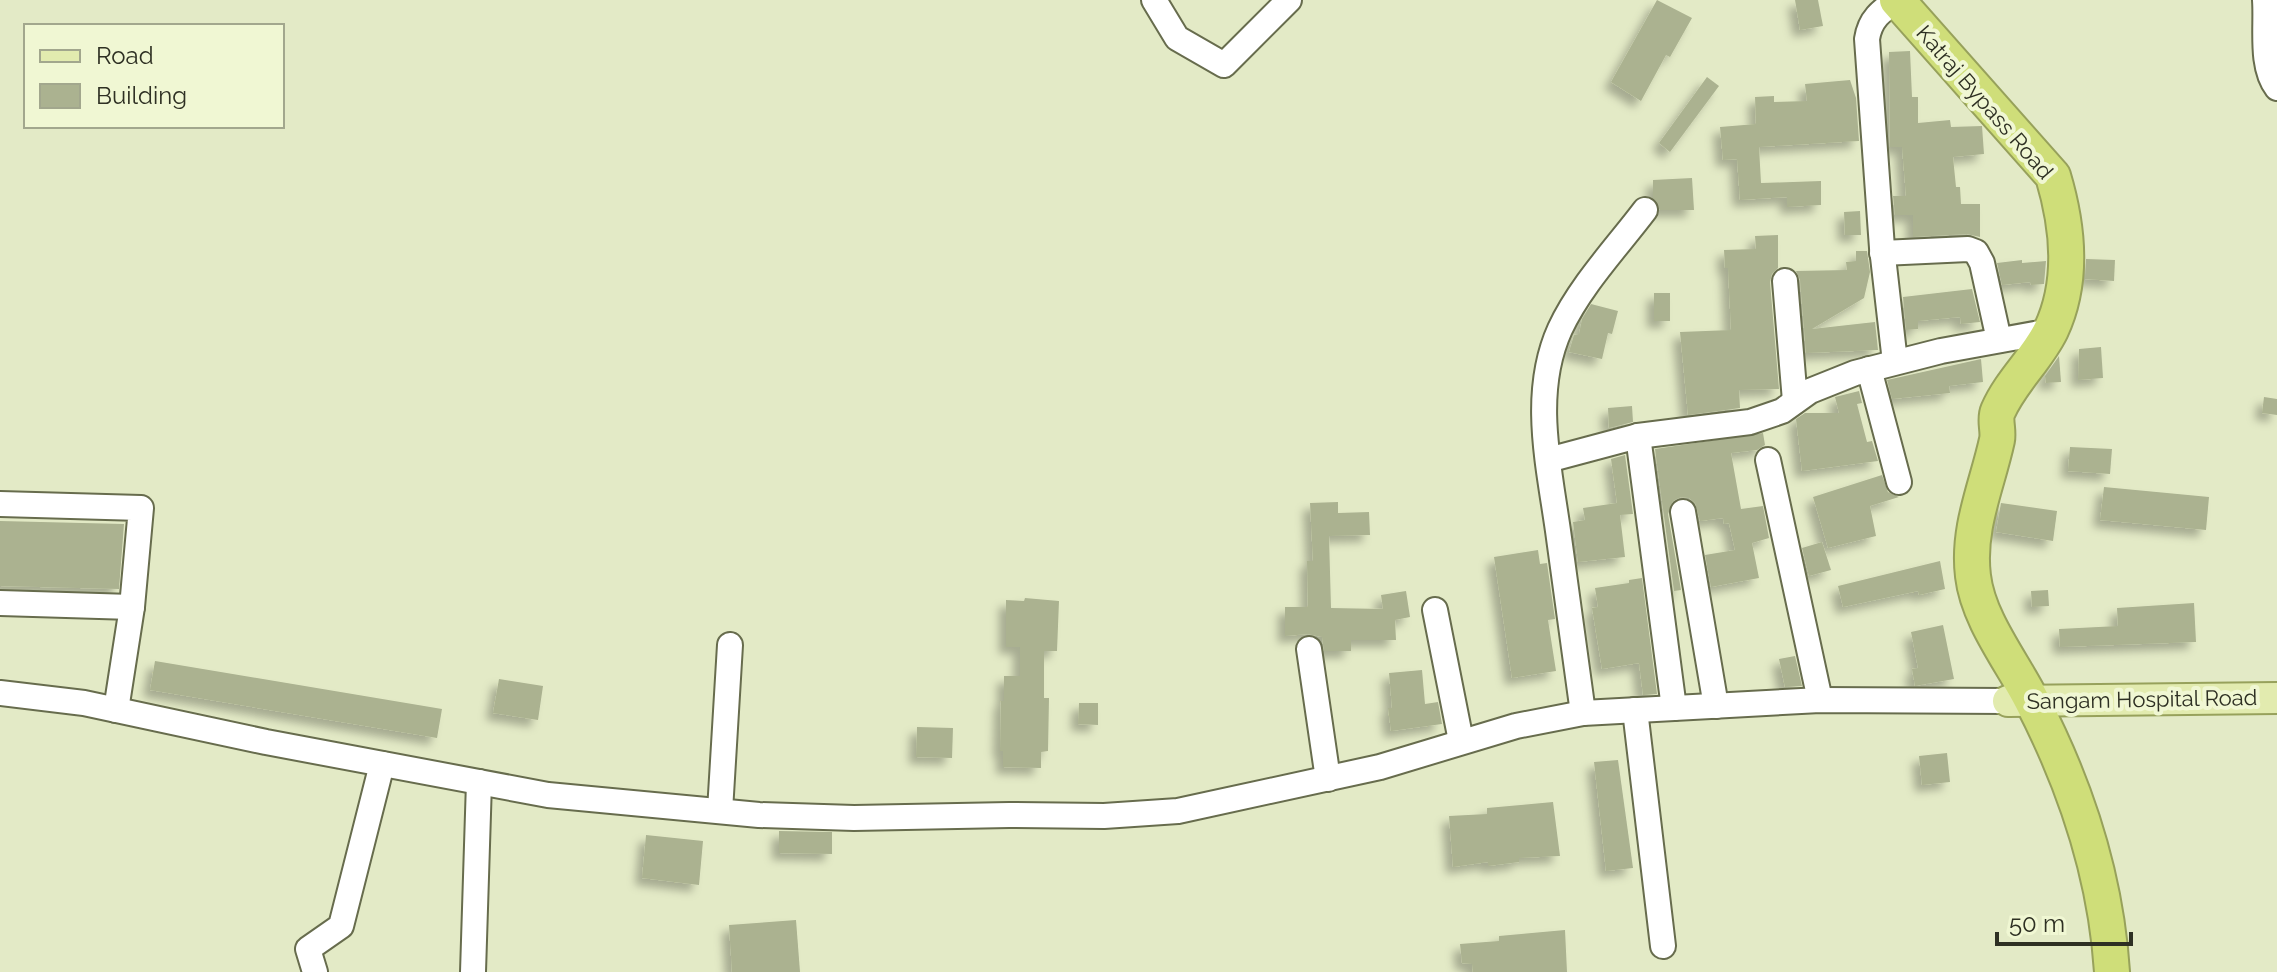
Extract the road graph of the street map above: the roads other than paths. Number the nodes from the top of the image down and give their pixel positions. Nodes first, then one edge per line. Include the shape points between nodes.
1 (1154, 0) edge
2 (1289, 0) edge
3 (1897, 0) edge
4 (2265, 0) edge
5 (2277, 88) edge
6 (1645, 210) dead end
7 (1882, 253) junction
8 (1785, 281) dead end
9 (2051, 331) junction
10 (1999, 340) junction
11 (1895, 362) junction
12 (1869, 369) junction
13 (1795, 401) junction
14 (1638, 436) junction
15 (1548, 460) junction
16 (1768, 460) dead end
17 (1899, 482) dead end
18 (0, 504) edge
19 (1683, 512) dead end
20 (0, 603) edge
21 (132, 607) junction
22 (1435, 610) dead end
23 (730, 645) dead end
24 (1309, 649) dead end
25 (0, 693) edge
26 (2277, 698) edge
27 (1820, 700) junction
28 (2020, 701) junction
29 (1716, 706) junction
30 (1674, 708) junction
31 (116, 710) junction
32 (1635, 710) junction
33 (1583, 713) junction
34 (1461, 741) junction
35 (382, 764) junction
36 (1328, 779) junction
37 (479, 782) junction
38 (720, 811) junction
39 (2094, 906) junction
40 (1663, 946) dead end
41 (315, 972) edge
42 (473, 972) edge
43 (2092, 972) edge
44 (2112, 972) edge

1 - 2 street via 1177,38 1224,65
3 - 7 street via 1880,11 1867,39
3 - 9 highway, Katraj Bypass Road via 2053,176 2067,259
4 - 5 street via 2267,61
6 - 15 street via 1560,328 1545,394
7 - 10 street via 1976,252
7 - 11 street
8 - 13 street
9 - 10 street
9 - 28 highway, Katraj Bypass Road via 1996,415 1998,437 1973,531 1973,578
10 - 11 street
11 - 12 street
12 - 13 street
12 - 17 street
13 - 14 street via 1750,422
14 - 15 street
14 - 30 street
15 - 33 street
16 - 27 street
18 - 21 street via 141,508
19 - 29 street
20 - 21 street
21 - 31 street
22 - 34 street
23 - 38 street
24 - 36 street
25 - 31 street
26 - 28 main road, Sangam Hospital Road
27 - 28 street
27 - 29 street
28 - 39 highway, Katraj Bypass Road via 2083,820 2100,878
29 - 30 street
30 - 32 street
31 - 35 street
32 - 33 street
32 - 40 street
33 - 34 street
34 - 36 street
35 - 37 street
35 - 41 street via 341,926 308,949
36 - 38 street via 1141,815 854,818
37 - 38 street via 573,798
37 - 42 street
39 - 43 highway
39 - 44 highway

